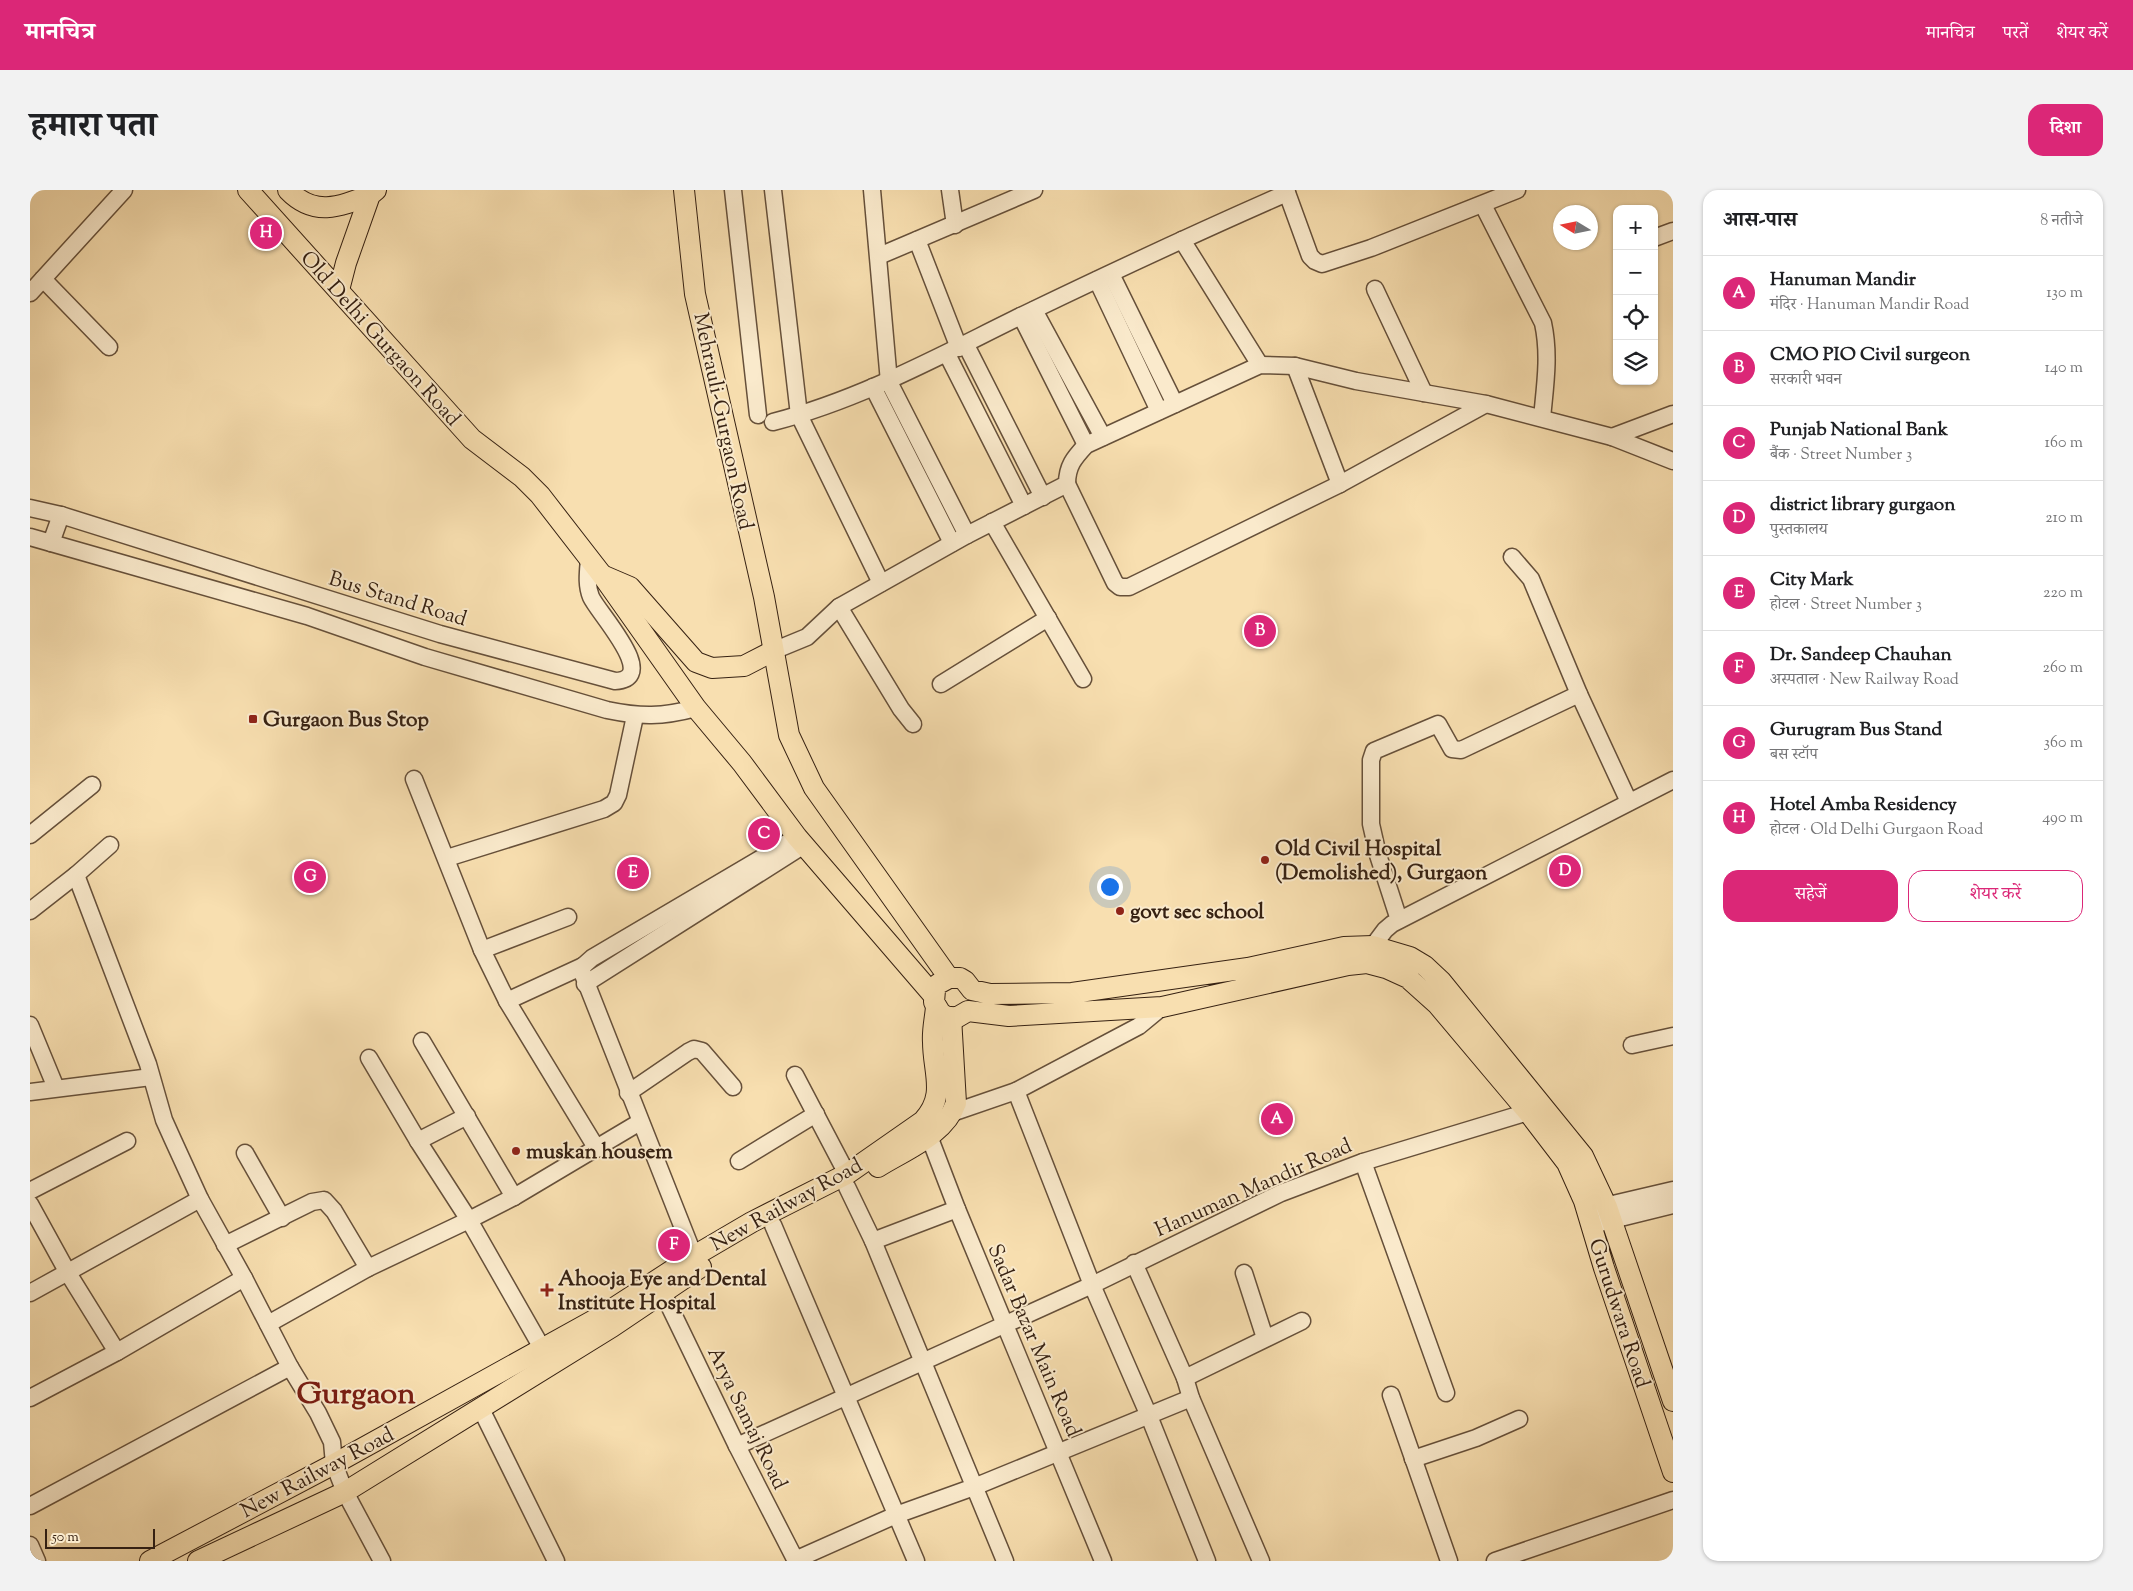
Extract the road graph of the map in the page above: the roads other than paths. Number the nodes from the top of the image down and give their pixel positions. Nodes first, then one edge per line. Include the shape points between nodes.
1 (124, 190) edge
2 (248, 190) edge
3 (684, 190) edge
4 (733, 190) edge
5 (773, 190) edge
6 (872, 190) edge
7 (950, 190) edge
8 (1034, 190) edge
9 (1516, 190) edge
10 (1286, 192) edge
11 (373, 193) edge
12 (293, 195) edge
13 (1483, 205) junction
14 (955, 224) junction
15 (1673, 230) edge
16 (1658, 236) edge
17 (917, 240) junction
18 (1182, 240) junction
19 (879, 256) junction
20 (1104, 277) junction
21 (42, 279) junction
22 (1374, 289) dead end
23 (339, 290) junction
24 (30, 293) edge
25 (1028, 313) junction
26 (109, 347) dead end
27 (957, 349) junction
28 (1260, 365) junction
29 (1295, 366) junction
30 (889, 382) junction
31 (873, 387) junction
32 (1424, 393) junction
33 (1175, 404) junction
34 (1486, 404) junction
35 (1159, 411) junction
36 (1673, 414) edge
37 (758, 415) dead end
38 (799, 415) junction
39 (1542, 418) junction
40 (773, 422) dead end
41 (1103, 437) junction
42 (1612, 437) junction
43 (1086, 445) junction
44 (1673, 461) edge
45 (1067, 484) junction
46 (1340, 484) junction
47 (1043, 497) junction
48 (1024, 506) junction
49 (30, 508) edge
50 (61, 515) junction
51 (992, 522) junction
52 (967, 534) junction
53 (30, 537) edge
54 (51, 543) junction
55 (952, 543) junction
56 (1512, 557) dead end
57 (589, 559) junction
58 (602, 575) junction
59 (881, 584) junction
60 (838, 607) junction
61 (1048, 618) junction
62 (773, 651) junction
63 (1083, 679) dead end
64 (941, 684) dead end
65 (1579, 694) junction
66 (696, 708) junction
67 (635, 716) junction
68 (913, 724) dead end
69 (414, 779) dead end
70 (1673, 780) edge
71 (92, 784) dead end
72 (1629, 802) junction
73 (30, 835) edge
74 (800, 841) junction
75 (110, 845) dead end
76 (447, 858) junction
77 (76, 875) junction
78 (30, 911) edge
79 (568, 917) dead end
80 (1400, 920) junction
81 (1373, 946) junction
82 (482, 950) junction
83 (588, 962) junction
84 (949, 978) junction
85 (585, 984) junction
86 (507, 1001) junction
87 (1162, 1007) junction
88 (947, 1008) junction
89 (30, 1025) edge
90 (1673, 1036) edge
91 (422, 1041) dead end
92 (1632, 1045) dead end
93 (369, 1058) dead end
94 (795, 1075) dead end
95 (151, 1077) junction
96 (733, 1087) dead end
97 (56, 1088) junction
98 (1016, 1091) junction
99 (30, 1092) edge
100 (628, 1093) junction
101 (1528, 1112) junction
102 (952, 1113) junction
103 (816, 1114) junction
104 (468, 1116) junction
105 (640, 1122) junction
106 (929, 1136) junction
107 (127, 1141) dead end
108 (418, 1141) junction
109 (597, 1149) junction
110 (245, 1153) dead end
111 (739, 1161) dead end
112 (1363, 1162) junction
113 (847, 1180) junction
114 (1673, 1190) edge
115 (30, 1191) edge
116 (514, 1197) junction
117 (200, 1199) junction
118 (30, 1204) edge
119 (1673, 1205) edge
120 (957, 1209) junction
121 (1599, 1215) junction
122 (282, 1218) junction
123 (469, 1220) junction
124 (773, 1224) junction
125 (873, 1241) junction
126 (225, 1245) junction
127 (694, 1256) junction
128 (1134, 1263) junction
129 (368, 1268) junction
130 (68, 1273) junction
131 (1244, 1273) dead end
132 (244, 1278) junction
133 (1092, 1285) junction
134 (663, 1293) junction
135 (30, 1294) edge
136 (1302, 1321) dead end
137 (268, 1324) junction
138 (1005, 1324) junction
139 (1265, 1338) junction
140 (542, 1348) junction
141 (117, 1352) junction
142 (923, 1363) junction
143 (290, 1367) junction
144 (1185, 1378) junction
145 (1446, 1393) dead end
146 (1391, 1395) dead end
147 (845, 1396) junction
148 (30, 1398) edge
149 (1191, 1398) junction
150 (1673, 1401) edge
151 (480, 1407) junction
152 (1149, 1416) junction
153 (1519, 1419) dead end
154 (737, 1446) junction
155 (1059, 1452) junction
156 (1413, 1459) junction
157 (334, 1464) junction
158 (1673, 1472) edge
159 (974, 1487) junction
160 (345, 1492) junction
161 (1673, 1500) edge
162 (30, 1506) edge
163 (896, 1515) junction
164 (30, 1545) edge
165 (208, 1559) edge
166 (796, 1560) edge
167 (37, 1561) edge
168 (150, 1561) edge
169 (382, 1561) edge
170 (556, 1561) edge
171 (916, 1561) edge
172 (1005, 1561) edge
173 (1103, 1561) edge
174 (1207, 1561) edge
175 (1261, 1561) edge
176 (1449, 1561) edge
177 (1495, 1561) edge

1 - 21 street
2 - 23 main road, Old Delhi Gurgaon Road
3 - 62 main road, Mehrauli-Gurgaon Road via 695,294 764,597
4 - 37 street
5 - 38 street
6 - 19 street
7 - 14 street
8 - 14 street
9 - 13 street
10 - 13 street via 1310,256 1322,264
10 - 18 street
11 - 12 main road via 348,203 318,208
11 - 23 main road
13 - 39 street via 1543,323 1548,361
14 - 17 street
15 - 16 street
17 - 19 street
17 - 27 street
18 - 20 street
18 - 28 street
19 - 30 street
20 - 25 street
20 - 33 street
20 - 35 street
21 - 24 street
21 - 26 street
22 - 32 street
23 - 57 main road, Old Delhi Gurgaon Road via 472,439 540,495
25 - 27 street
25 - 41 street
25 - 43 street
27 - 30 street
27 - 47 street
27 - 48 street
28 - 29 street
28 - 33 street
29 - 32 street
29 - 46 street
30 - 31 street
30 - 52 street
31 - 38 street
31 - 55 street
32 - 34 street
33 - 35 street
34 - 39 street
34 - 46 street
35 - 41 street
36 - 42 street
38 - 40 street
38 - 59 street
39 - 42 street
41 - 43 street
42 - 44 street
43 - 45 street via 1067,471
45 - 46 street via 1114,582 1120,587 1129,587
45 - 47 street
47 - 48 street
48 - 51 street
49 - 50 street, Bus Stand Road
50 - 54 street
50 - 57 street, Bus Stand Road via 440,634 625,681 633,671 627,652 591,597 587,581
51 - 52 street
51 - 61 street
52 - 55 street
53 - 54 street
54 - 67 street via 307,616 540,692
55 - 59 street
56 - 65 street via 1531,579
57 - 58 main road, Old Delhi Gurgaon Road
58 - 62 main road via 630,587 696,662 712,668 744,666
58 - 66 main road, Old Delhi Gurgaon Road
59 - 60 street
60 - 62 street via 806,638
60 - 68 street
61 - 63 street
61 - 64 street
62 - 84 main road, Mehrauli-Gurgaon Road via 789,735 814,788
65 - 72 street
65 - 80 street via 1461,750 1452,749 1438,724 1374,752 1370,760 1371,824
66 - 67 street via 670,715
66 - 74 main road, Old Delhi Gurgaon Road via 742,762
67 - 76 street via 614,803 604,809
69 - 76 street
70 - 72 street
71 - 73 street
72 - 80 street
74 - 83 street
74 - 85 street
74 - 88 main road, Old Delhi Gurgaon Road
75 - 77 street
76 - 82 street
77 - 78 street
77 - 95 street
79 - 82 street
80 - 81 street via 1385,930
81 - 84 main road via 1344,947 1248,968 1072,993 990,994 972,990 960,978
81 - 121 main road via 1410,957 1441,981 1583,1156
82 - 86 street
83 - 85 street via 582,972
83 - 86 street
84 - 88 main road via 938,984
85 - 100 street
86 - 109 street
87 - 88 main road via 1017,1016
87 - 98 street via 1139,1026
87 - 101 main road via 1348,965 1367,963 1386,968 1408,978 1437,1004
88 - 102 main road via 956,1103
88 - 113 main road, New Railway Road via 933,1042 937,1097 932,1111
89 - 97 street
90 - 92 street
91 - 104 street
93 - 108 street
94 - 103 street
95 - 97 street
95 - 117 street via 164,1120
96 - 100 street via 698,1049 688,1052
97 - 99 street
98 - 102 street
98 - 133 street
100 - 105 street
101 - 112 street, Hanuman Mandir Road
101 - 121 main road via 1567,1163 1584,1201
102 - 106 main road, New Railway Road
103 - 111 street
103 - 113 street
104 - 108 street
104 - 116 street
105 - 109 street
105 - 127 street
106 - 113 main road, New Railway Road
106 - 120 street, Sadar Bazar Main Road
107 - 115 street
108 - 123 street
109 - 116 street
110 - 122 street
112 - 128 street, Hanuman Mandir Road via 1281,1193
112 - 145 street
113 - 124 main road, New Railway Road
113 - 125 street
113 - 127 main road, New Railway Road via 752,1222
114 - 121 street
116 - 123 street
117 - 126 street
117 - 130 street
118 - 130 street
119 - 121 street
120 - 125 street
120 - 138 street, Sadar Bazar Main Road
121 - 150 main road, Gurudwara Road
121 - 158 main road, Gurudwara Road via 1604,1268
122 - 126 street
122 - 129 street via 312,1202 324,1200
123 - 129 street
123 - 140 street
124 - 134 main road, New Railway Road
124 - 147 street
125 - 142 street
126 - 132 street
127 - 140 main road, New Railway Road via 604,1315
128 - 133 street, Hanuman Mandir Road
128 - 144 street
129 - 137 street
130 - 135 street
130 - 141 street
131 - 139 street
132 - 137 street
132 - 141 street
133 - 138 street, Hanuman Mandir Road
133 - 152 street
134 - 151 main road, New Railway Road
134 - 154 street, Arya Samaj Road
136 - 139 street
137 - 143 street
138 - 142 street, Hanuman Mandir Road
138 - 155 street, Sadar Bazar Main Road
139 - 144 street
140 - 157 main road, New Railway Road
141 - 148 street
142 - 147 street, Hanuman Mandir Road
142 - 159 street
143 - 157 street via 332,1442
143 - 162 street
144 - 149 street
146 - 156 street
147 - 154 street, Hanuman Mandir Road
147 - 163 street
149 - 152 street
149 - 175 street
151 - 160 main road, New Railway Road
151 - 170 street
152 - 155 street
152 - 174 street
153 - 156 street via 1476,1438
154 - 166 street, Arya Samaj Road
155 - 159 street
155 - 173 street, Sadar Bazar Main Road
156 - 176 street
157 - 160 street
157 - 168 main road, New Railway Road
159 - 163 street
159 - 172 street
160 - 165 main road, New Railway Road
160 - 169 street
161 - 177 street
163 - 166 street
163 - 171 street
164 - 167 street

